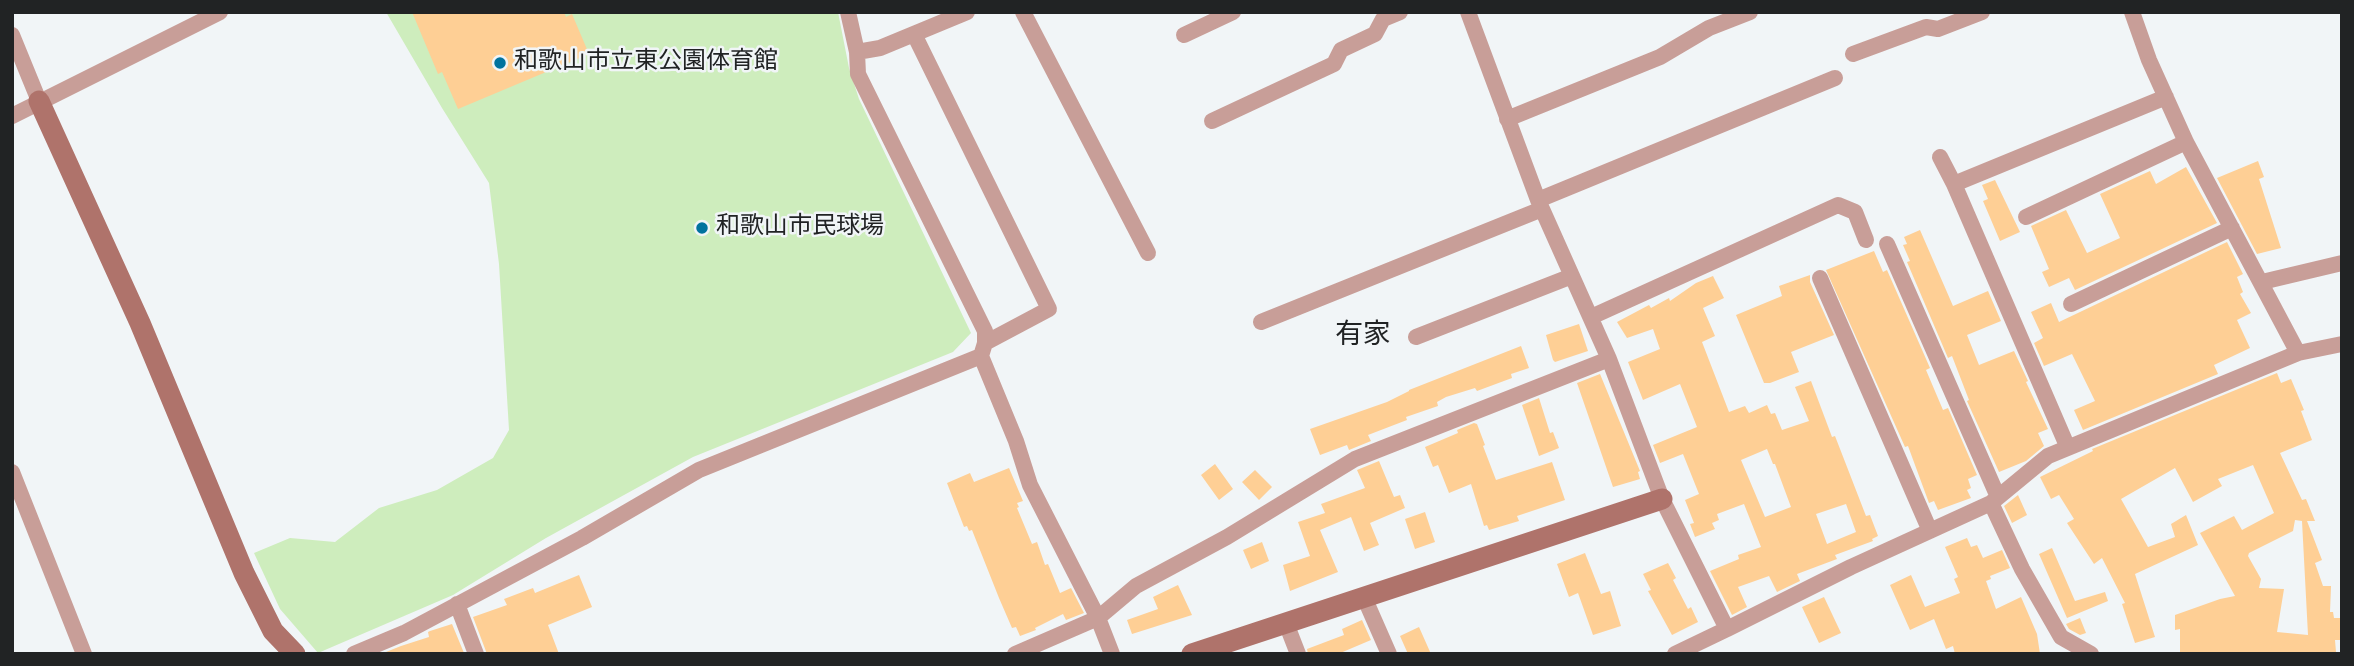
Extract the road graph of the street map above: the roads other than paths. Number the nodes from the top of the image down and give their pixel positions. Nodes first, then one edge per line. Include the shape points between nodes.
1 (220, 12) edge
2 (848, 12) edge
3 (967, 12) edge
4 (1023, 12) edge
5 (1233, 12) edge
6 (1400, 12) edge
7 (1468, 12) edge
8 (1750, 12) edge
9 (1982, 12) edge
10 (2132, 12) edge
11 (12, 34) edge
12 (914, 34) junction
13 (1184, 35) dead end
14 (857, 52) junction
15 (1853, 54) dead end
16 (1835, 78) dead end
17 (2166, 97) junction
18 (39, 101) junction
19 (12, 116) edge
20 (1507, 119) junction
21 (1212, 121) dead end
22 (2186, 142) junction
23 (1940, 157) dead end
24 (1954, 184) junction
25 (1540, 204) junction
26 (2026, 217) dead end
27 (2232, 228) junction
28 (1866, 240) dead end
29 (1887, 244) dead end
30 (1148, 253) dead end
31 (2342, 264) edge
32 (1572, 276) junction
33 (1820, 278) dead end
34 (2262, 282) junction
35 (2071, 304) dead end
36 (1591, 317) junction
37 (1261, 322) dead end
38 (1416, 337) dead end
39 (2342, 344) edge
40 (983, 349) junction
41 (2298, 353) junction
42 (1609, 359) junction
43 (2068, 448) junction
44 (12, 472) edge
45 (1662, 499) junction
46 (1995, 500) junction
47 (1930, 531) junction
48 (1364, 597) junction
49 (457, 604) junction
50 (1098, 618) junction
51 (1286, 623) junction
52 (1727, 629) junction
53 (85, 654) edge
54 (295, 654) edge
55 (354, 654) edge
56 (476, 654) edge
57 (1015, 654) edge
58 (1112, 654) edge
59 (1192, 654) edge
60 (1298, 654) edge
61 (1389, 654) edge
62 (1675, 654) edge
63 (2091, 654) edge

1 - 18 street
2 - 14 street
3 - 12 street
4 - 30 street
5 - 13 street
6 - 21 street via 1383,19 1375,34 1341,50 1334,64
7 - 20 street
8 - 20 street via 1660,57
9 - 15 street
10 - 17 street
11 - 18 street
12 - 14 street
12 - 40 street via 1049,309
14 - 40 street via 858,74 985,331
16 - 25 street
17 - 22 street
17 - 24 street
18 - 19 street
18 - 54 street via 140,323 244,573 273,631
20 - 25 street
22 - 26 street
22 - 27 street
23 - 24 street
24 - 43 street
25 - 32 street
25 - 37 street
27 - 34 street
27 - 35 street
28 - 36 street via 1855,212 1838,205
29 - 46 street
31 - 34 street
32 - 36 street
32 - 38 street
33 - 47 street
34 - 41 street
36 - 42 street
39 - 41 street
40 - 49 street via 699,470
40 - 50 street via 1030,485
41 - 43 street
42 - 45 street
42 - 50 street via 1355,459 1136,586
43 - 46 street via 2048,456
44 - 53 street
45 - 48 street
45 - 52 street
46 - 47 street
46 - 63 street via 2022,569 2061,637
47 - 52 street
48 - 51 street
48 - 61 street
49 - 55 street
49 - 56 street
50 - 57 street
50 - 58 street
51 - 59 street
51 - 60 street
52 - 62 street

